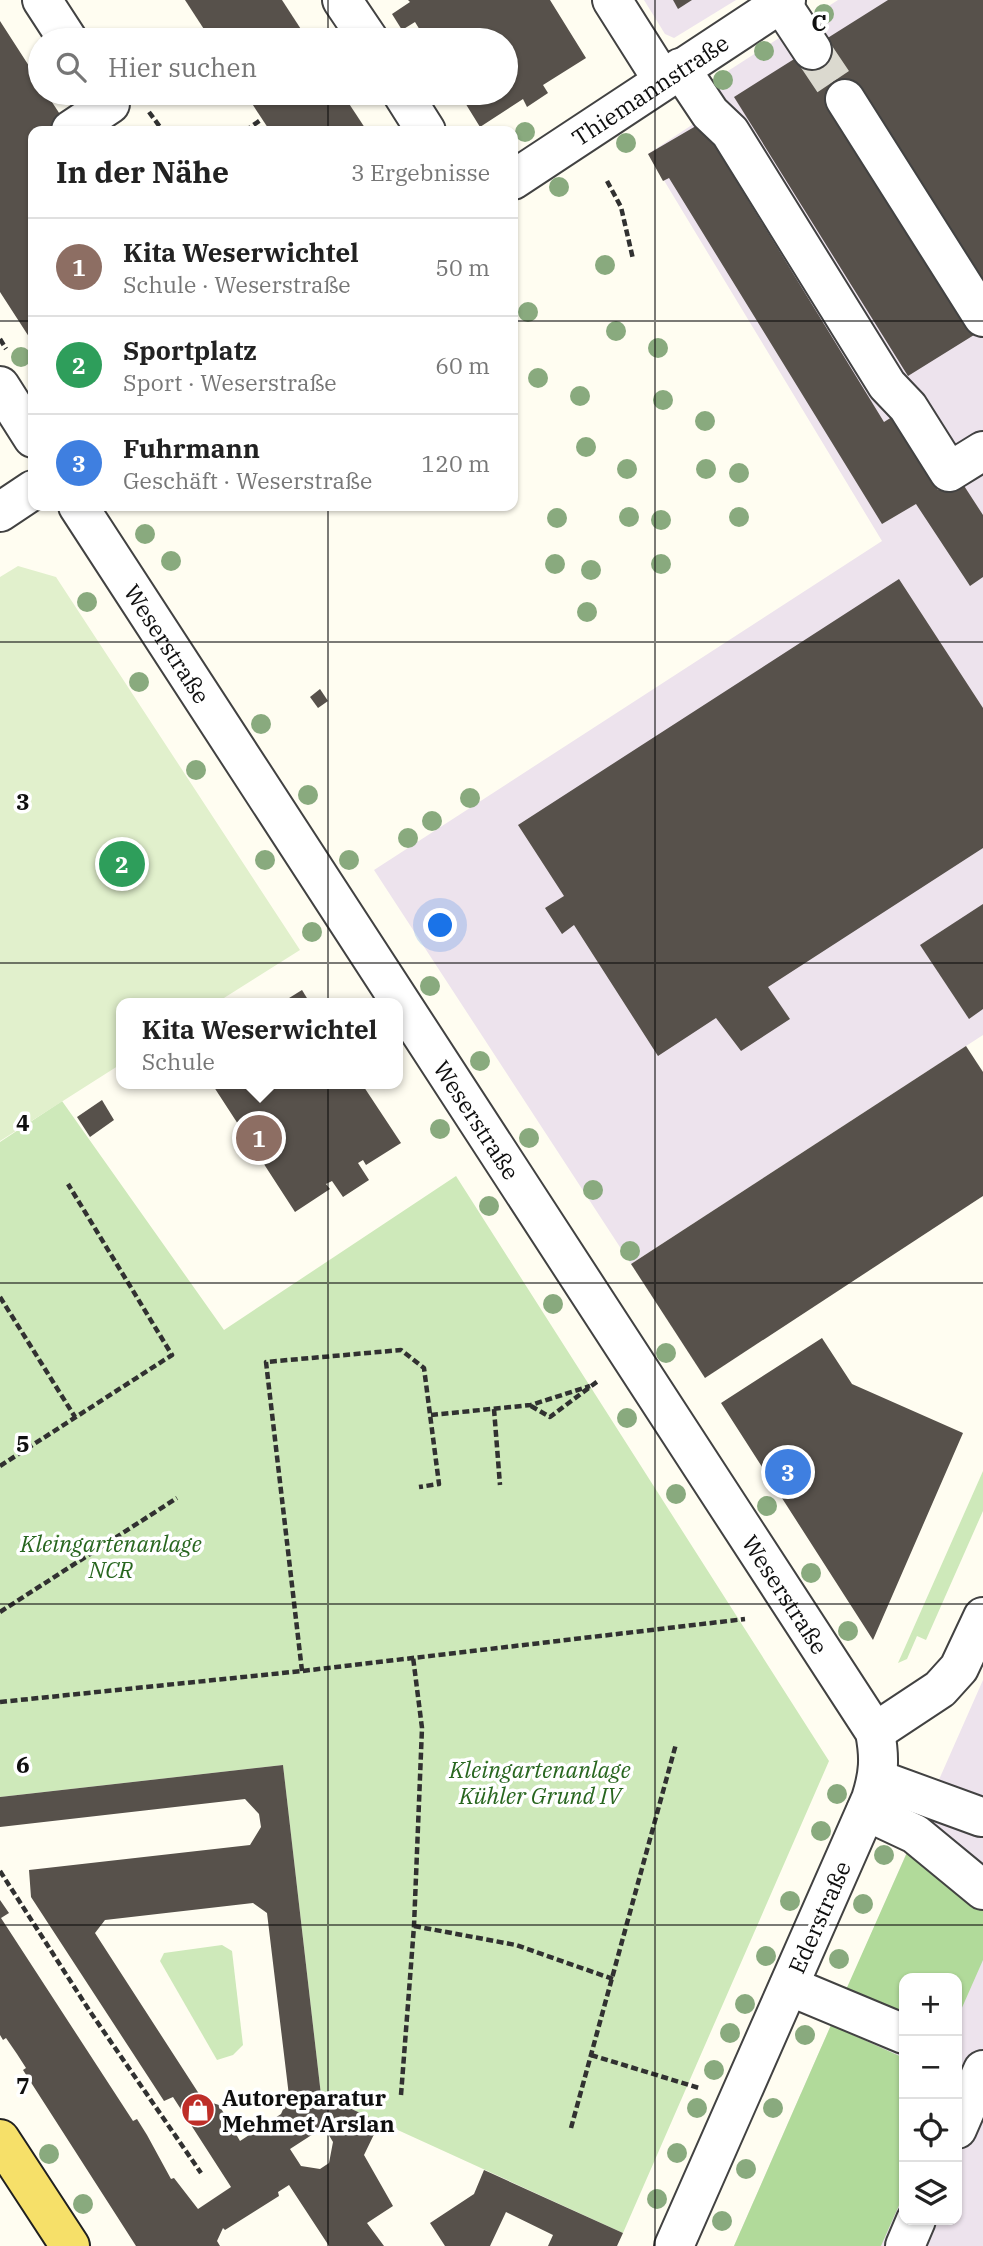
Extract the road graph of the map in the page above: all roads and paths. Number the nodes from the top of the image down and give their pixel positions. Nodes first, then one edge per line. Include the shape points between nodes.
1 (42, 0) edge
2 (342, 0) edge
3 (612, 0) edge
4 (784, 2) edge
5 (60, 28) edge
6 (361, 28) edge
7 (812, 50) tunnel mouth
8 (671, 74) junction
9 (845, 99) tunnel mouth
10 (410, 105) edge
11 (123, 110) edge
12 (262, 119) dead end
13 (81, 126) edge
14 (153, 126) edge
15 (252, 126) edge
16 (423, 126) edge
17 (518, 177) edge
18 (607, 181) dead end
19 (633, 259) dead end
20 (983, 317) edge
21 (0, 386) edge
22 (28, 430) edge
23 (983, 451) edge
24 (28, 493) edge
25 (81, 511) edge
26 (0, 512) edge
27 (398, 998) edge
28 (403, 1006) edge
29 (68, 1184) dead end
30 (0, 1297) edge
31 (598, 1381) dead end
32 (590, 1386) junction
33 (530, 1405) junction
34 (494, 1409) junction
35 (431, 1415) junction
36 (75, 1417) junction
37 (0, 1466) edge
38 (500, 1485) dead end
39 (419, 1487) dead end
40 (177, 1497) dead end
41 (0, 1612) edge
42 (983, 1617) edge
43 (745, 1619) dead end
44 (413, 1657) junction
45 (302, 1671) junction
46 (0, 1702) edge
47 (875, 1732) junction
48 (676, 1744) dead end
49 (871, 1795) junction
50 (982, 1817) edge
51 (0, 1871) edge
52 (983, 1889) edge
53 (414, 1926) junction
54 (613, 1979) junction
55 (789, 1986) junction
56 (899, 2032) edge
57 (591, 2055) junction
58 (962, 2058) edge
59 (983, 2069) edge
60 (699, 2088) dead end
61 (401, 2095) dead end
62 (962, 2117) edge
63 (571, 2129) dead end
64 (0, 2139) edge
65 (201, 2173) dead end
66 (10, 2179) edge
67 (914, 2225) edge
68 (677, 2245) edge
69 (70, 2246) edge
70 (905, 2246) edge

1 - 5 street
2 - 6 street
3 - 8 street
4 - 7 street
4 - 8 street, Thiemannstraße
8 - 17 street, Thiemannstraße
8 - 23 street via 730,132 887,385 908,407 949,472
9 - 20 street
10 - 16 street
11 - 13 street
11 - 14 path
12 - 15 path
18 - 19 path via 621,207
21 - 22 street
24 - 26 street
25 - 27 street, Weserstraße
28 - 47 street, Weserstraße
29 - 36 path via 172,1355
30 - 36 path
31 - 32 path
32 - 33 path
32 - 33 path via 550,1417
33 - 34 path
34 - 35 path
34 - 38 path
35 - 39 path via 439,1484
35 - 45 path via 424,1368 401,1350 266,1362
36 - 37 path
40 - 41 path
42 - 47 street via 959,1668 940,1689
43 - 44 path
44 - 45 path
44 - 53 path via 422,1728
45 - 46 path
47 - 49 street, Ederstraße via 880,1757
48 - 54 path
49 - 50 street
49 - 52 street
49 - 55 street, Ederstraße
51 - 65 path
53 - 54 path via 516,1945
53 - 61 path
54 - 57 path
55 - 56 street
55 - 68 street, Ederstraße
57 - 60 path
57 - 63 path
58 - 59 street
59 - 62 street
64 - 66 main road
66 - 69 main road
67 - 70 street

